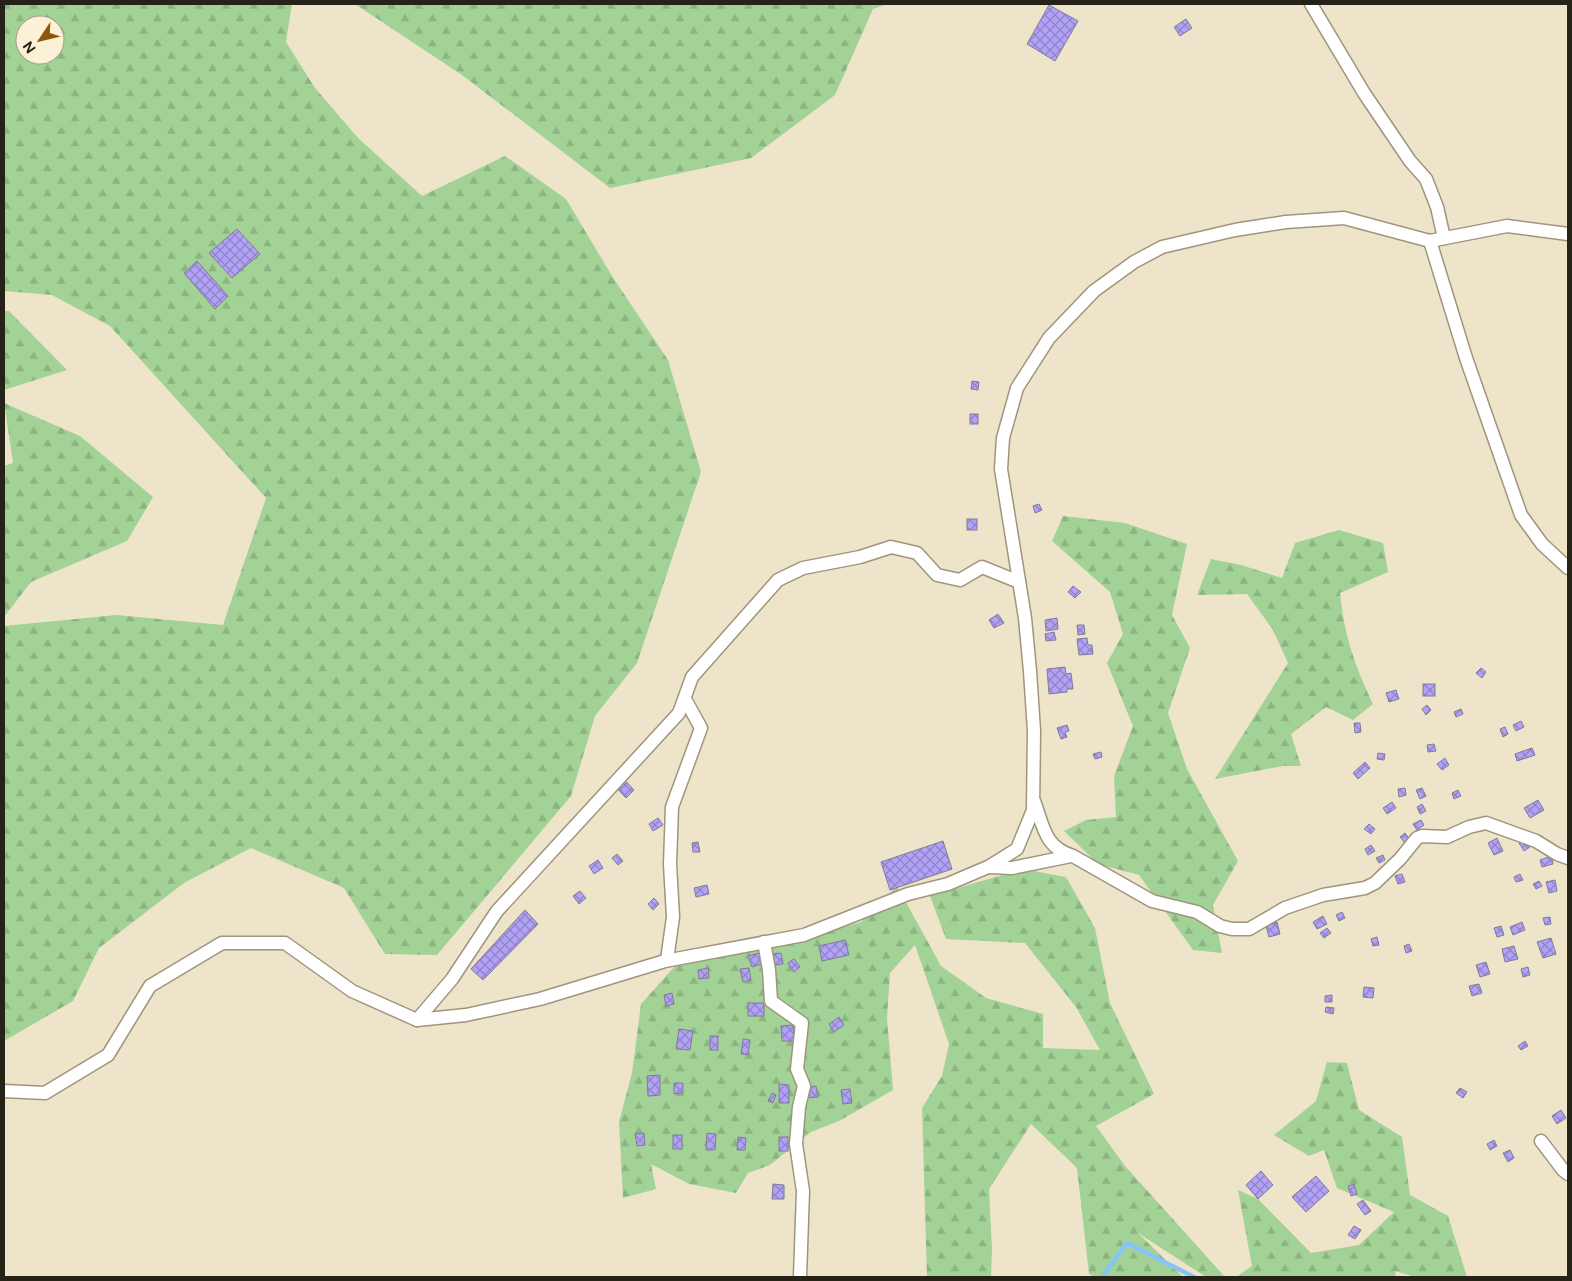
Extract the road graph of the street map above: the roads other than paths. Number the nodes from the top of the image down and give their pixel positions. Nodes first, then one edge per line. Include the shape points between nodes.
1 (1312, 4) edge
2 (1568, 234) edge
3 (1444, 238) junction
4 (1430, 241) junction
5 (1568, 568) edge
6 (1019, 582) junction
7 (685, 700) junction
8 (1033, 798) junction
9 (1073, 856) junction
10 (1568, 858) edge
11 (988, 867) junction
12 (764, 942) junction
13 (667, 960) junction
14 (417, 1020) junction
15 (4, 1091) edge
16 (1541, 1141) dead end
17 (1568, 1174) edge
18 (800, 1277) edge

1 - 3 street via 1364,93 1410,161 1426,178
2 - 3 street via 1507,226
3 - 4 street
4 - 5 street via 1466,358 1521,515 1542,544
4 - 6 street via 1344,218 1286,222 1162,247 1134,262 1094,291 1049,338 1017,388 1008,416 1001,469
6 - 7 street via 982,567 960,580 937,575 917,553 891,547 860,557 803,568 778,580 692,678
6 - 8 street via 1034,731
7 - 13 street via 701,728 672,807 670,864 673,916
7 - 14 street via 679,713 498,911 452,979
8 - 9 street via 1046,836 1059,852
8 - 11 street via 1033,810 1017,849
9 - 10 street via 1152,901 1197,912 1220,926 1232,929 1249,929 1286,908 1323,895 1365,888 1375,883 1416,838 1422,836 1447,837 1469,827 1486,824 1536,841
9 - 11 street via 1012,868
11 - 12 street via 804,935
12 - 13 street
12 - 18 street via 771,1001 802,1023 797,1069 804,1086 796,1144 803,1191
13 - 14 street via 540,999 466,1015
14 - 15 street via 352,991 285,944 222,943 150,986 108,1055 45,1093
16 - 17 street

